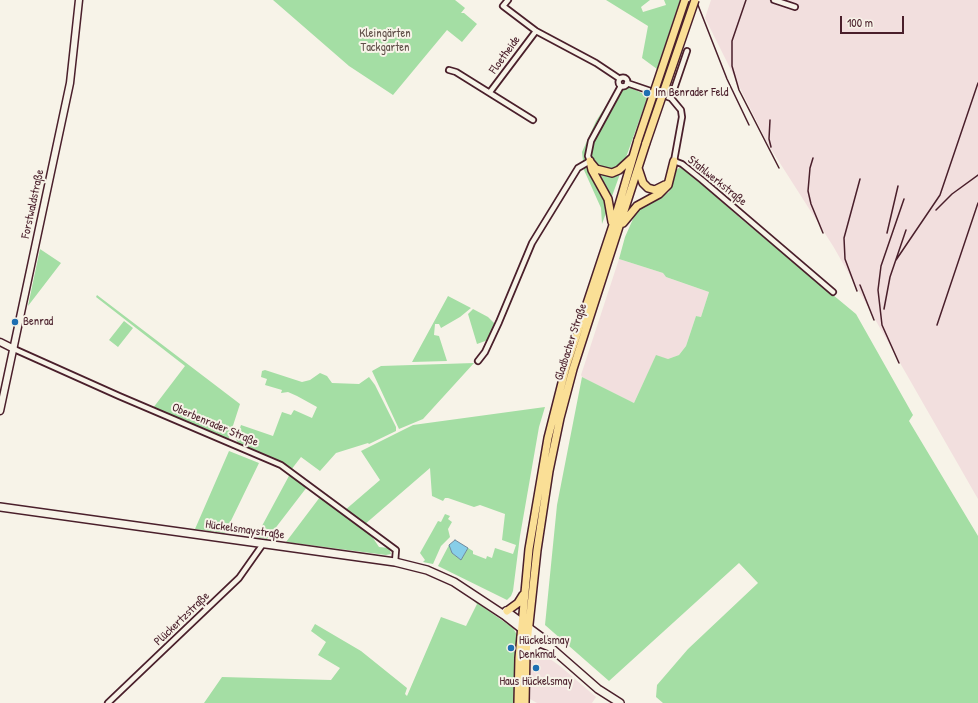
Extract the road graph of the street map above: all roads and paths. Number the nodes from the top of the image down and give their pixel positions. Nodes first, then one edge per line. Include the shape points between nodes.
1 (79, 0) edge
2 (508, 0) edge
3 (685, 0) edge
4 (695, 0) edge
5 (774, 0) edge
6 (794, 7) dead end
7 (536, 30) junction
8 (686, 52) dead end
9 (449, 70) dead end
10 (620, 79) junction
11 (627, 83) junction
12 (621, 86) junction
13 (490, 92) junction
14 (671, 98) junction
15 (534, 120) dead end
16 (632, 158) junction
17 (590, 161) junction
18 (674, 161) junction
19 (638, 167) junction
20 (670, 181) junction
21 (616, 226) junction
22 (833, 292) dead end
23 (0, 342) edge
24 (14, 349) junction
25 (478, 361) dead end
26 (0, 410) edge
27 (0, 506) edge
28 (264, 544) junction
29 (395, 562) junction
30 (524, 594) junction
31 (480, 598) junction
32 (507, 611) junction
33 (521, 625) junction
34 (529, 631) junction
35 (540, 643) junction
36 (550, 648) junction
37 (526, 652) junction
38 (108, 703) edge
39 (518, 703) edge
40 (525, 703) edge
41 (620, 703) edge

1 - 24 street, Forstwaldstraße via 70,83
2 - 7 street via 503,6
3 - 16 main road, Gladbacher Straße, bridge
4 - 19 main road, Gladbacher Straße, bridge
5 - 6 street
7 - 10 street
7 - 13 street, Floetheide
8 - 14 street
9 - 13 street, Floetheide
10 - 11 street via 624,78
10 - 12 street
11 - 12 street
11 - 14 street
12 - 17 street via 591,141 588,156
13 - 15 street, Floetheide
14 - 18 street, Stahlwerkstraße via 681,110 682,117
16 - 17 main road via 620,170 612,173 596,169
16 - 21 main road, Gladbacher Straße
17 - 21 main road via 592,170 608,199
17 - 25 street via 574,173 532,243 491,339
18 - 20 main road
18 - 22 street, Stahlwerkstraße via 682,164 702,180
19 - 20 main road via 643,183 648,188 659,189
19 - 21 main road, Gladbacher Straße
20 - 21 main road via 659,194 637,206
21 - 30 main road, Gladbacher Straße via 574,341 553,416 536,504
21 - 34 main road, Gladbacher Straße via 560,418 544,499
23 - 24 street, Oberbenrader Straße
24 - 26 street, Forstwaldstraße
24 - 29 street, Oberbenrader Straße via 281,465 396,550
27 - 28 main road, Hückelsmaystraße
28 - 29 main road, Hückelsmaystraße
28 - 38 street, Plückertzstraße via 239,578
29 - 31 main road, Hückelsmaystraße via 446,578
30 - 32 main road via 518,604
30 - 33 main road, Gladbacher Straße
31 - 32 main road, Hückelsmaystraße
31 - 33 main road, Hückelsmaystraße
32 - 33 main road, Hückelsmaystraße
33 - 34 main road, Hückelsmaystraße
33 - 39 main road, Gladbacher Straße
34 - 35 main road, Hückelsmaystraße
34 - 36 main road, Hückelsmaystraße via 544,639
34 - 37 main road, Gladbacher Straße
35 - 36 main road, Hückelsmaystraße
35 - 37 main road
36 - 41 main road, Hückelsmaystraße via 598,689
37 - 40 main road, Gladbacher Straße

